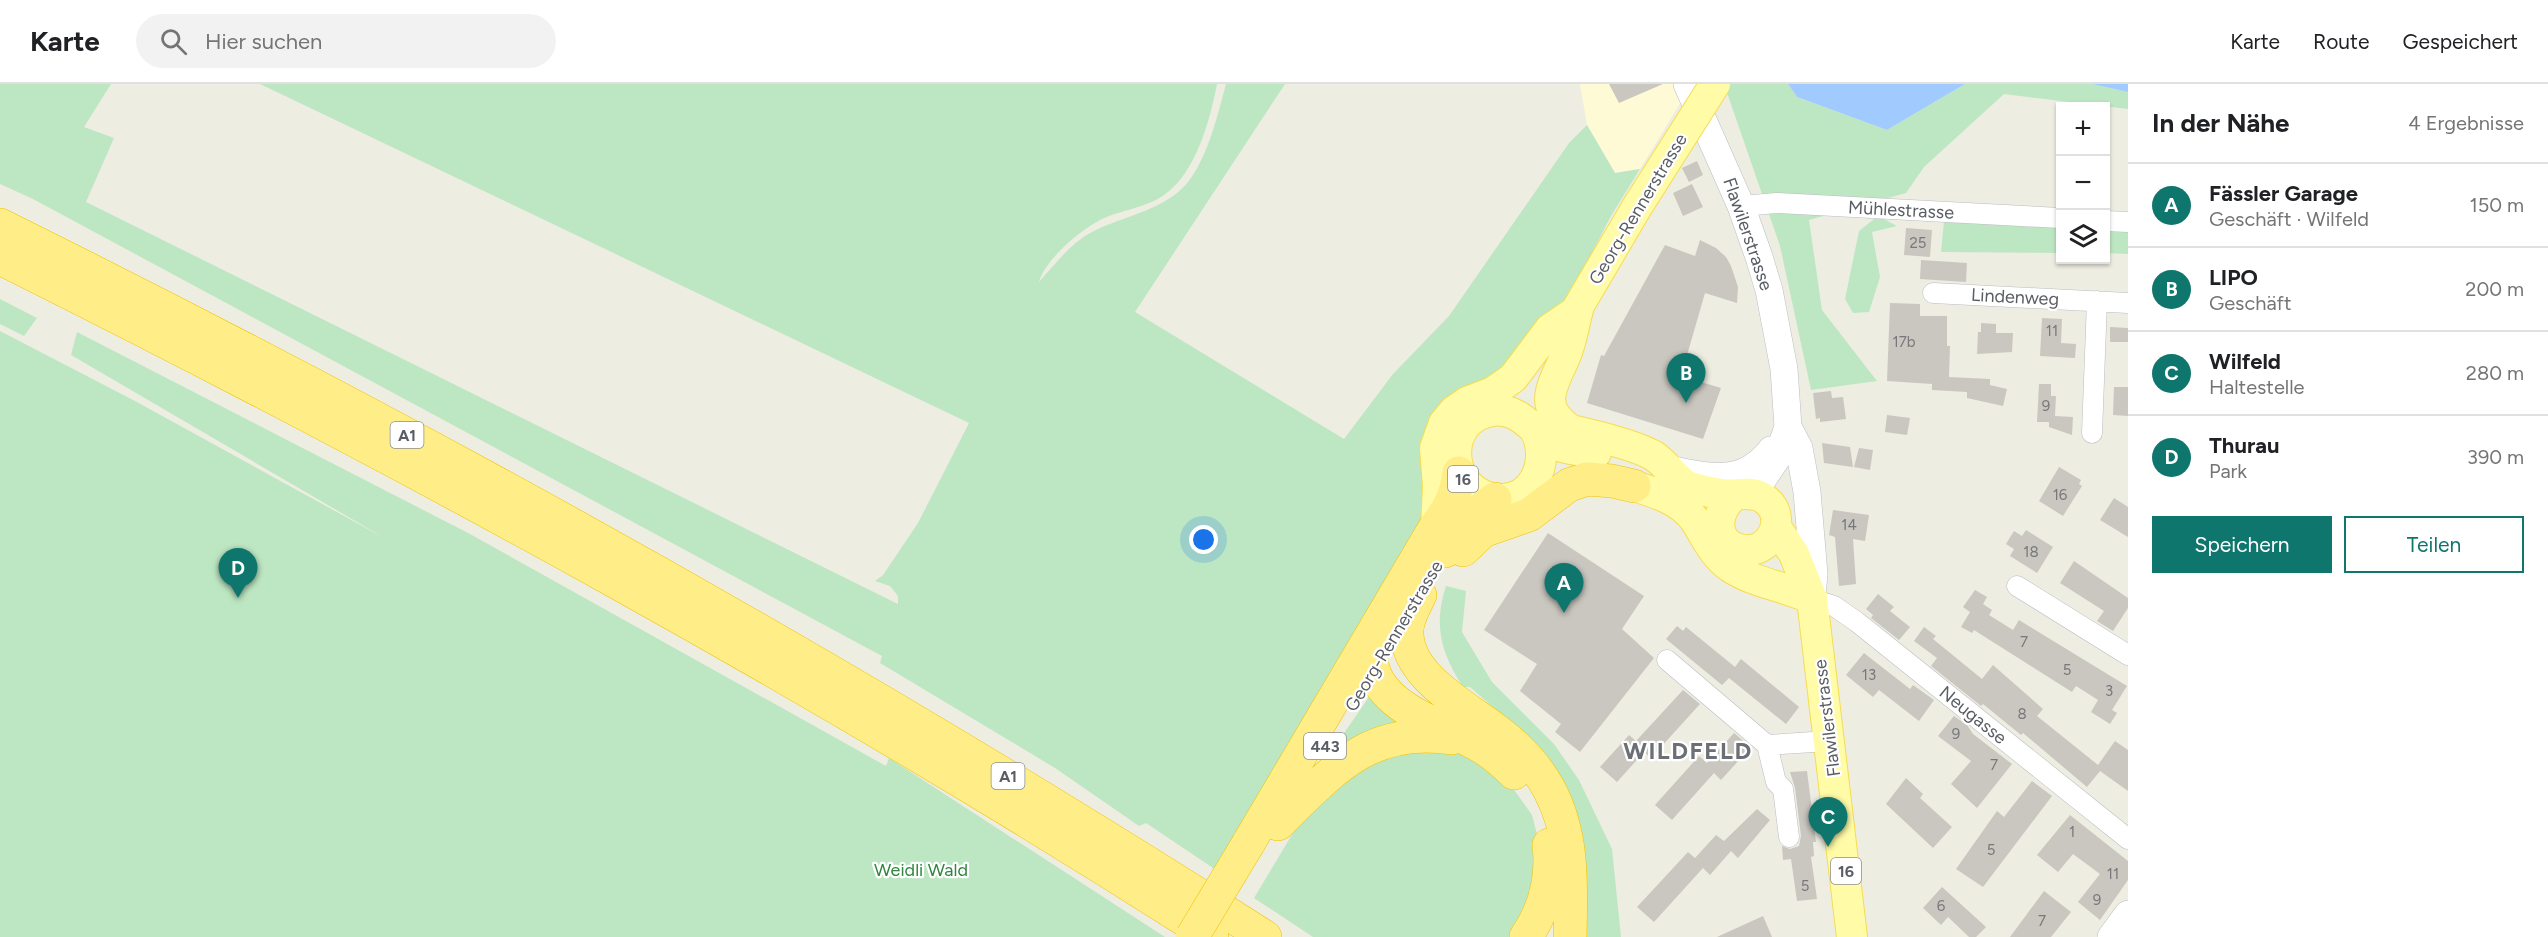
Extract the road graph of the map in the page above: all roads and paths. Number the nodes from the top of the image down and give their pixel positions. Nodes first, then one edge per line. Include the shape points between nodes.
1 (1687, 84) edge
2 (1715, 84) edge
3 (1741, 206) junction
4 (2056, 219) edge
5 (2110, 221) edge
6 (2128, 222) edge
7 (0, 225) edge
8 (0, 258) edge
9 (1933, 293) dead end
10 (2097, 301) junction
11 (2128, 303) edge
12 (1578, 310) junction
13 (1562, 335) junction
14 (1494, 411) junction
15 (1531, 426) junction
16 (2092, 433) dead end
17 (1791, 434) junction
18 (1668, 469) junction
19 (1540, 471) junction
20 (1459, 473) junction
21 (1634, 486) joint
22 (1495, 499) junction
23 (1758, 514) junction
24 (1436, 519) junction
25 (1718, 522) junction
26 (1440, 561) junction
27 (1806, 586) junction
28 (2017, 586) dead end
29 (1420, 595) junction
30 (1374, 632) junction
31 (2128, 655) edge
32 (1667, 660) dead end
33 (1373, 670) junction
34 (1337, 692) junction
35 (1460, 704) junction
36 (1469, 740) junction
37 (1829, 741) junction
38 (1767, 744) junction
39 (1278, 824) junction
40 (1789, 837) dead end
41 (2128, 839) edge
42 (1254, 848) junction
43 (1153, 899) junction
44 (1205, 899) junction
45 (2128, 914) edge
46 (1186, 937) edge
47 (1192, 937) edge
48 (1212, 937) edge
49 (1265, 937) edge
50 (1281, 937) edge
51 (1526, 937) edge
52 (1570, 937) edge
53 (1852, 937) edge
54 (2111, 937) edge

1 - 3 main road, Flawilerstrasse
2 - 12 main road, Georg-Rennerstrasse / 16, bridge
3 - 4 street, Mühlestrasse via 1777,203
3 - 17 main road, Flawilerstrasse via 1769,291
5 - 6 street
7 - 44 highway, A1 via 339,398 618,550 896,709
8 - 43 highway, A1 via 321,423 615,582 941,769
9 - 10 street, Lindenweg
10 - 11 street, Lindenweg
10 - 16 street
12 - 13 main road, Georg-Rennerstrasse / 16
12 - 18 main road via 1568,351 1553,383 1549,400 1553,414 1571,430 1653,455
12 - 24 main road via 1550,329 1513,378 1493,392 1467,402 1444,423 1435,448
13 - 14 main road, Georg-Rennerstrasse / 16 via 1526,382
13 - 15 main road, Georg-Rennerstrasse / 16 via 1539,386
14 - 15 main road via 1518,415
14 - 20 main road, 16 via 1473,419 1464,428 1455,449
15 - 18 main road via 1555,445
15 - 19 main road, 16 via 1542,450
17 - 18 main road via 1758,466 1745,472 1707,477
17 - 23 main road, Flawilerstrasse
17 - 27 main road via 1799,448 1807,492 1814,574
18 - 23 main road via 1685,484
19 - 22 main road, 16 via 1526,489
19 - 25 main road via 1604,468 1643,478 1692,497
20 - 22 main road, 16 via 1473,489
20 - 24 highway, Georg-Rennerstrasse via 1454,499
21 - 26 highway via 1587,479 1569,485 1529,515 1483,531 1459,554
21 - 27 main road via 1678,504 1693,518 1708,546 1746,576 1797,592
22 - 26 highway, Georg-Rennerstrasse via 1466,521
23 - 25 main road via 1722,507
23 - 25 main road via 1747,551 1726,542
23 - 27 main road via 1782,561
24 - 30 highway, Georg-Rennerstrasse
26 - 29 highway, Georg-Rennerstrasse / 443
27 - 37 main road, Flawilerstrasse / 16
27 - 41 street, Neugasse via 1857,622
28 - 31 street
29 - 33 highway, Georg-Rennerstrasse / 443
29 - 35 highway via 1406,632 1413,659
30 - 33 highway via 1370,654
30 - 34 highway, Georg-Rennerstrasse
32 - 38 street
33 - 34 highway via 1359,674
33 - 35 highway via 1398,674
33 - 36 highway via 1380,687 1398,703
33 - 39 highway, Georg-Rennerstrasse / 443
34 - 42 highway, Georg-Rennerstrasse / 443
35 - 52 highway via 1499,732 1522,755 1543,779 1557,806 1570,866
36 - 39 highway via 1430,734 1381,741 1350,757
36 - 51 highway via 1517,776 1531,793 1543,819 1550,853 1548,888
37 - 38 street
37 - 53 main road, Flawilerstrasse / 16
38 - 40 street via 1776,782 1783,789
39 - 42 highway, Georg-Rennerstrasse / 443
42 - 47 highway, Georg-Rennerstrasse / 443, bridge
42 - 48 highway, Georg-Rennerstrasse / 443
43 - 46 highway via 1174,929
43 - 48 highway, A1
44 - 49 highway, A1
44 - 50 highway
45 - 54 main road

